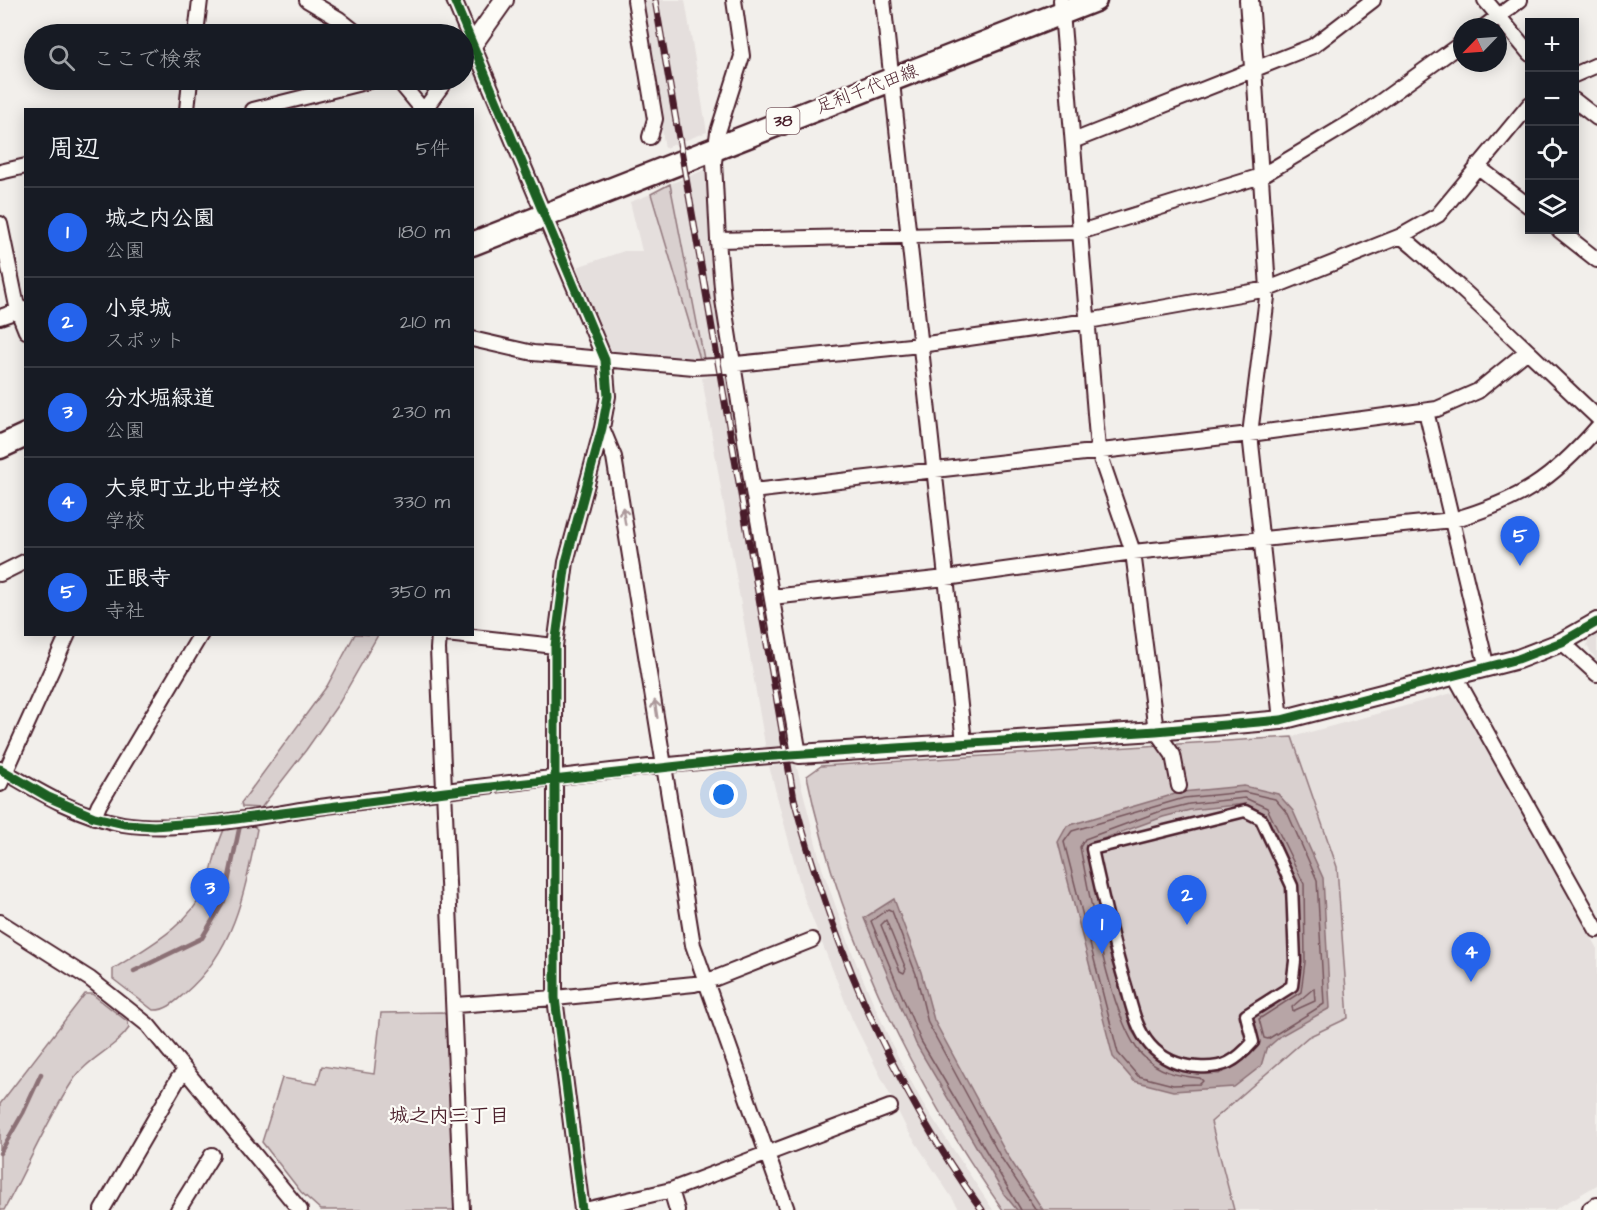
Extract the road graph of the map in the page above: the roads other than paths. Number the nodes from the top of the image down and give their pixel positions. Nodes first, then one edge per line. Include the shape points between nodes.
1 (200, 0) edge
2 (307, 0) edge
3 (454, 0) edge
4 (504, 0) edge
5 (635, 0) edge
6 (734, 0) edge
7 (883, 0) edge
8 (1095, 0) edge
9 (1249, 0) edge
10 (1373, 0) edge
11 (1485, 0) edge
12 (1520, 0) edge
13 (1061, 6) edge
14 (1498, 16) junction
15 (1495, 18) edge
16 (197, 24) edge
17 (345, 24) edge
18 (461, 24) edge
19 (474, 42) edge
20 (1525, 48) edge
21 (1453, 49) edge
22 (474, 63) edge
23 (1597, 65) edge
24 (1254, 67) junction
25 (1579, 73) edge
26 (891, 80) junction
27 (189, 90) edge
28 (333, 90) edge
29 (407, 90) edge
30 (439, 90) edge
31 (1579, 103) edge
32 (187, 108) edge
33 (261, 108) edge
34 (422, 108) edge
35 (425, 108) edge
36 (1525, 110) edge
37 (1597, 118) edge
38 (650, 137) dead end
39 (1073, 141) junction
40 (716, 147) junction
41 (24, 166) edge
42 (1477, 166) junction
43 (0, 172) edge
44 (1261, 176) junction
45 (1525, 203) edge
46 (544, 215) junction
47 (0, 224) edge
48 (1080, 232) junction
49 (1564, 234) edge
50 (1401, 236) junction
51 (908, 238) junction
52 (718, 240) junction
53 (474, 243) edge
54 (1597, 260) edge
55 (1268, 289) junction
56 (22, 309) edge
57 (0, 317) edge
58 (1088, 321) junction
59 (474, 339) edge
60 (920, 345) junction
61 (1526, 352) junction
62 (606, 360) junction
63 (734, 364) junction
64 (1425, 411) junction
65 (1597, 417) edge
66 (602, 428) junction
67 (1597, 428) edge
68 (1250, 434) junction
69 (24, 436) edge
70 (0, 447) edge
71 (1098, 450) junction
72 (934, 471) junction
73 (753, 491) junction
74 (1453, 520) junction
75 (1261, 541) junction
76 (1133, 552) junction
77 (24, 562) edge
78 (0, 574) edge
79 (946, 578) junction
80 (772, 597) junction
81 (1597, 622) edge
82 (67, 636) edge
83 (200, 636) edge
84 (439, 636) edge
85 (464, 636) edge
86 (1562, 642) junction
87 (555, 646) junction
88 (1486, 668) junction
89 (1597, 674) edge
90 (1455, 676) junction
91 (1281, 720) junction
92 (1156, 731) junction
93 (964, 742) junction
94 (799, 754) junction
95 (666, 766) junction
96 (2, 775) edge
97 (555, 779) junction
98 (1179, 786) dead end
99 (445, 792) junction
100 (94, 817) junction
101 (1186, 824) joint
102 (0, 922) edge
103 (1597, 930) edge
104 (812, 940) dead end
105 (705, 982) junction
106 (555, 998) junction
107 (455, 1005) junction
108 (186, 1071) junction
109 (890, 1107) dead end
110 (212, 1155) dead end
111 (767, 1155) junction
112 (671, 1190) junction
113 (1597, 1207) edge
114 (102, 1210) edge
115 (178, 1210) edge
116 (300, 1210) edge
117 (462, 1210) edge
118 (583, 1210) edge
119 (677, 1210) edge
120 (787, 1210) edge
121 (1592, 1210) edge

1 - 16 street
2 - 17 street
3 - 18 street
4 - 19 street
5 - 38 street via 655,119
6 - 40 street via 742,56
7 - 26 street
8 - 13 main road, 足利千代田線 / 38
9 - 24 street
10 - 24 street via 1313,46
11 - 14 street
12 - 14 street
13 - 26 main road, 足利千代田線 / 38
13 - 39 street
14 - 15 street
14 - 20 street
21 - 44 street via 1358,118
22 - 46 street
23 - 25 street
24 - 39 street
24 - 44 street
26 - 40 main road, 足利千代田線 / 38
26 - 51 street
27 - 32 street
28 - 33 street
29 - 34 street
30 - 35 street
31 - 37 street
36 - 42 street
39 - 48 street
40 - 46 main road, 足利千代田線 / 38
40 - 52 street
41 - 43 street
42 - 45 street
42 - 50 street via 1438,215
44 - 48 street
44 - 55 street
46 - 53 main road, 足利千代田線 / 38
46 - 62 street
47 - 56 street
48 - 51 street
48 - 58 street
49 - 54 street
50 - 55 street
50 - 61 street via 1464,288
51 - 52 street
51 - 60 street
52 - 63 street
55 - 58 street
55 - 68 street
56 - 57 street
58 - 60 street
58 - 71 street
59 - 62 street via 533,353
60 - 63 street
60 - 72 street
61 - 64 street via 1478,391
61 - 65 street
62 - 63 street via 694,367
62 - 66 street via 608,396
63 - 73 street
64 - 68 street
64 - 74 street
66 - 87 street via 566,562
95 -> 66 street via 614,457
67 - 74 street via 1568,462 1529,491
68 - 71 street
68 - 75 street
69 - 70 main road
71 - 72 street
71 - 76 street
72 - 73 street
72 - 79 street
73 - 80 street
74 - 75 street
74 - 88 street
75 - 76 street
75 - 91 street
76 - 79 street
76 - 92 street
77 - 78 street
79 - 80 street
79 - 93 street
80 - 94 street
81 - 86 street
82 - 96 street
83 - 100 street
84 - 99 street
85 - 87 street
86 - 88 street
86 - 89 street
87 - 97 street
88 - 90 street
90 - 91 street
90 - 103 street
91 - 92 street
92 - 93 street
92 - 98 street via 1173,755
93 - 94 street
94 - 95 street
95 - 97 street
95 - 105 street via 689,926
96 - 100 street
97 - 99 street
97 - 106 street
99 - 100 street via 182,825 124,824
99 - 107 street
101 - 101 street via 1245,811 1262,819 1292,886 1292,986 1246,1016 1253,1042 1218,1069 1173,1063 1151,1046 1138,1027 1109,932 1092,849
102 - 108 street via 90,979 132,1012
104 - 105 street
105 - 106 street
105 - 111 street
106 - 107 street
106 - 118 street
107 - 117 street
108 - 114 street
108 - 116 street
109 - 111 street via 776,1148
110 - 115 street
111 - 112 street
111 - 120 street
112 - 118 street
112 - 119 street
113 - 121 street

